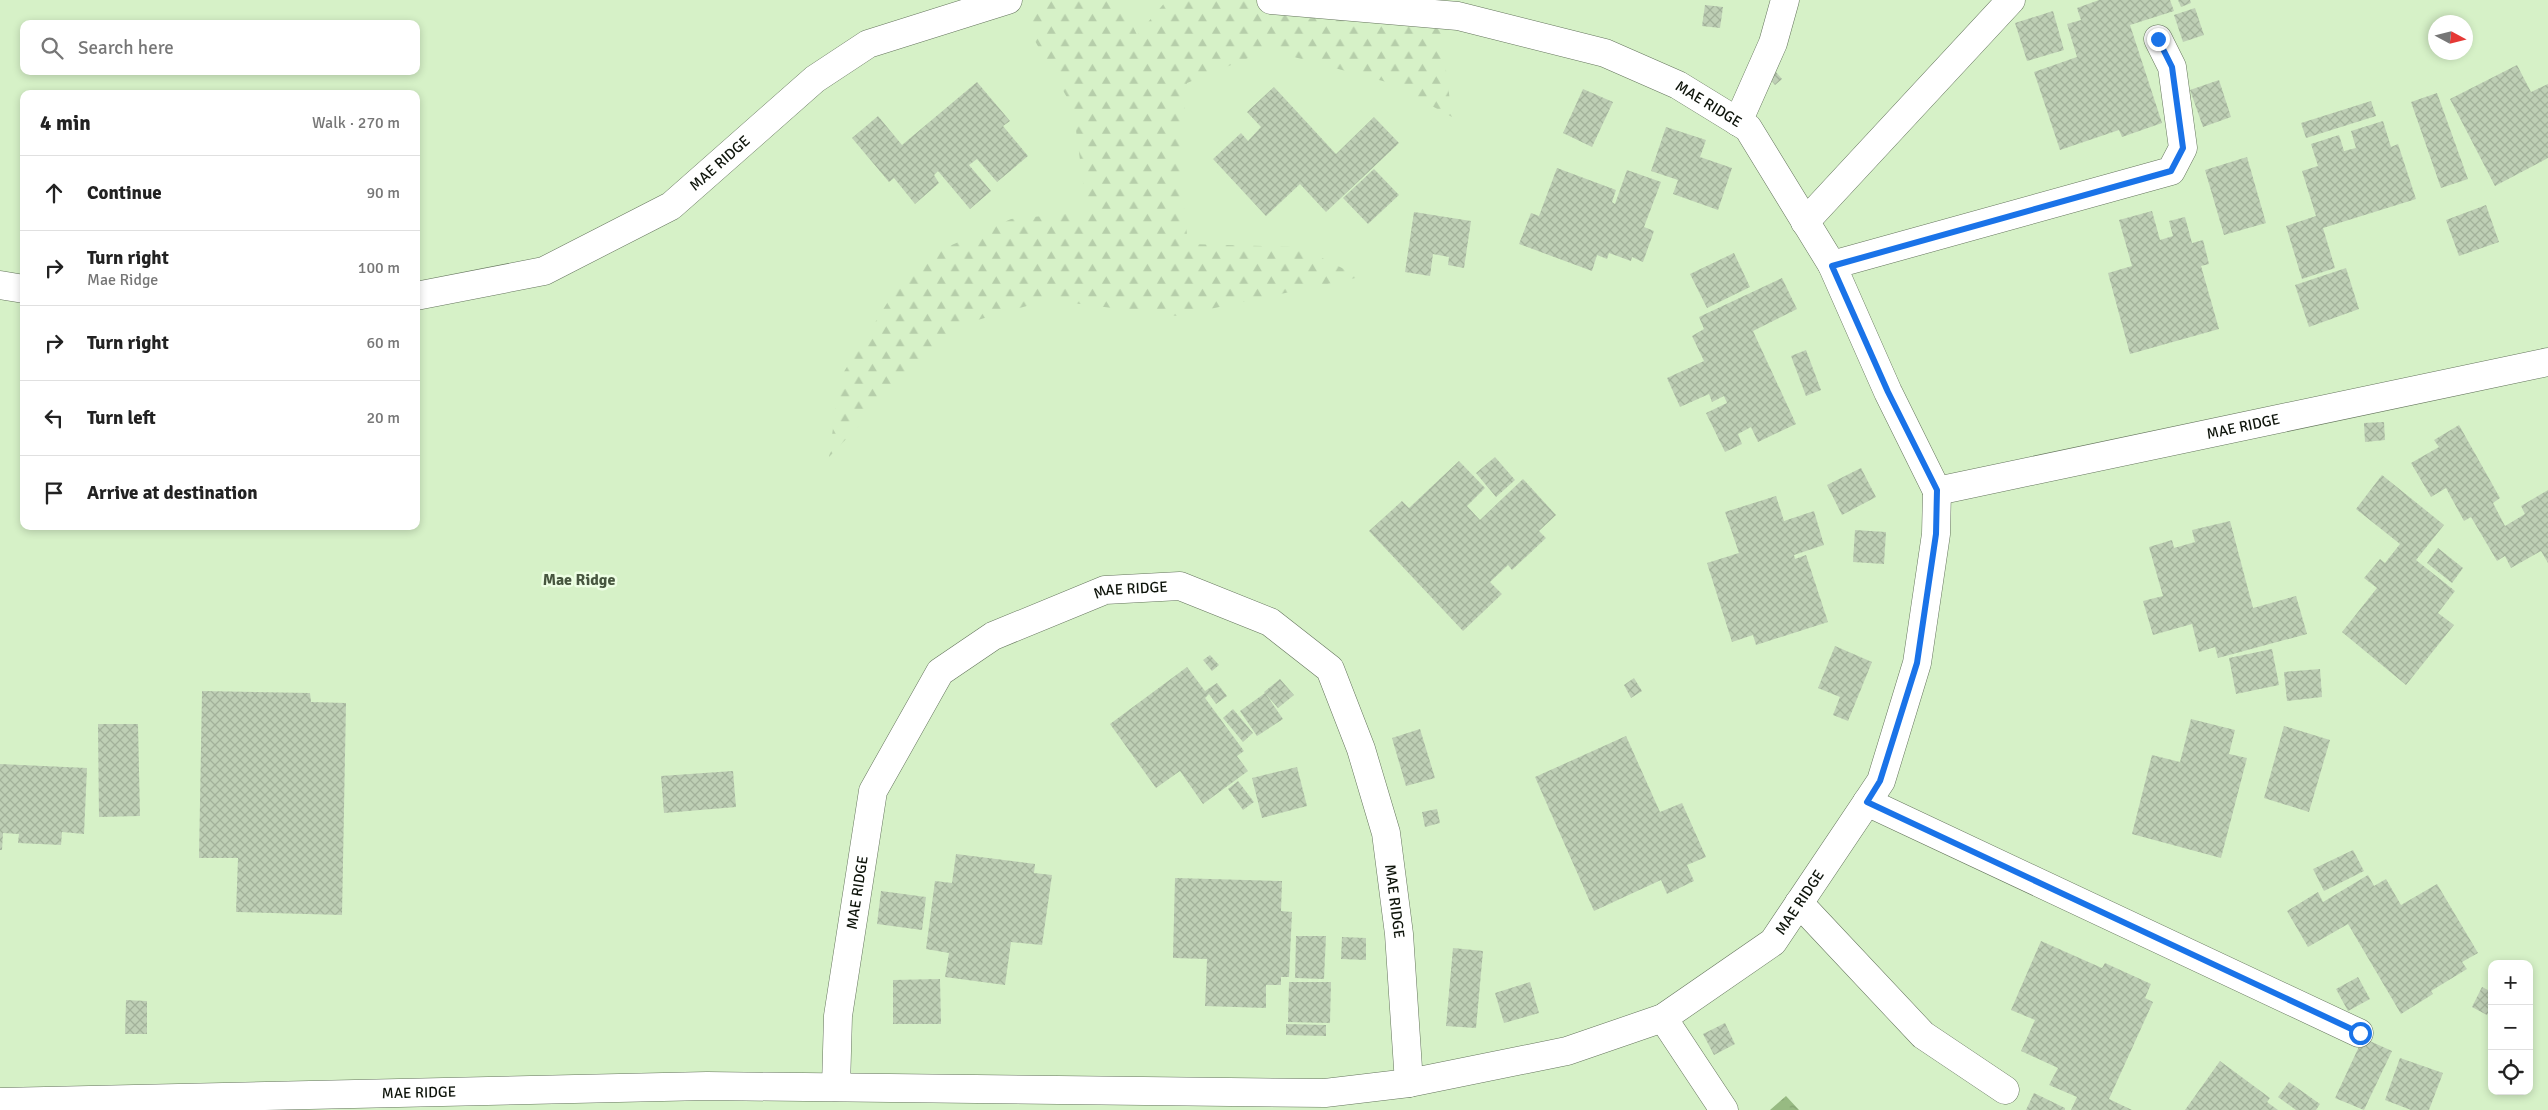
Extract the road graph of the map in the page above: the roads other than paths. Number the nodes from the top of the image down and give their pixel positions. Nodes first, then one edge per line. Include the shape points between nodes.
1 (1008, 0) edge
2 (1271, 0) edge
3 (1785, 0) edge
4 (2012, 0) edge
5 (1314, 2) edge
6 (2158, 39) dead end
7 (1738, 122) junction
8 (1805, 222) junction
9 (1832, 266) junction
10 (0, 285) edge
11 (20, 288) edge
12 (420, 295) edge
13 (2548, 362) edge
14 (1937, 490) junction
15 (1867, 802) junction
16 (1799, 903) junction
17 (1663, 1018) junction
18 (2360, 1033) dead end
19 (1409, 1083) junction
20 (836, 1087) junction
21 (2005, 1090) dead end
22 (0, 1102) edge
23 (1724, 1110) edge

1 - 12 street, MAE RIDGE via 868,44 815,79 670,206 552,267
2 - 5 street, MAE RIDGE
3 - 7 street via 1773,43
4 - 8 street
5 - 7 street, MAE RIDGE via 1458,16 1605,54 1678,85
6 - 9 street via 2172,67 2183,148 2171,171
7 - 8 street, MAE RIDGE via 1748,128
8 - 9 street, MAE RIDGE
9 - 14 street, MAE RIDGE via 1888,392
10 - 11 street
13 - 14 street, MAE RIDGE
14 - 15 street, MAE RIDGE via 1936,534 1917,663 1880,781
15 - 16 street, MAE RIDGE
15 - 18 street
16 - 17 street, MAE RIDGE via 1773,942
16 - 21 street via 1923,1035
17 - 19 street, MAE RIDGE via 1567,1051
17 - 23 street
19 - 20 street, MAE RIDGE via 1325,1093
19 - 20 street, MAE RIDGE via 1399,934 1386,833 1361,749 1330,669 1270,622 1180,586 1105,590 993,636 940,672 873,791 838,1016
20 - 22 street, MAE RIDGE via 707,1086

